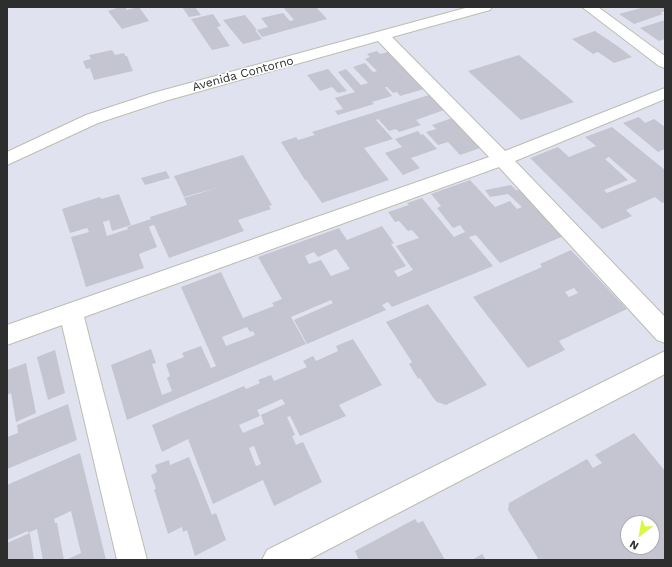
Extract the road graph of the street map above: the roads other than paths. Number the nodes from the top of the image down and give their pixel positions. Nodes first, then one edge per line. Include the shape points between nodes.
1 (485, 7) edge
2 (589, 7) edge
3 (382, 36) junction
4 (665, 63) edge
5 (665, 93) edge
6 (7, 159) edge
7 (502, 159) junction
8 (71, 313) junction
9 (665, 333) edge
10 (7, 335) edge
11 (665, 362) edge
12 (132, 560) edge
13 (277, 560) edge

1 - 3 street, Avenida Contorno
2 - 4 street
3 - 6 street, Avenida Contorno via 159,97 92,119
3 - 7 street
5 - 7 street
7 - 8 street
7 - 9 street
8 - 10 street
8 - 12 street
11 - 13 street

